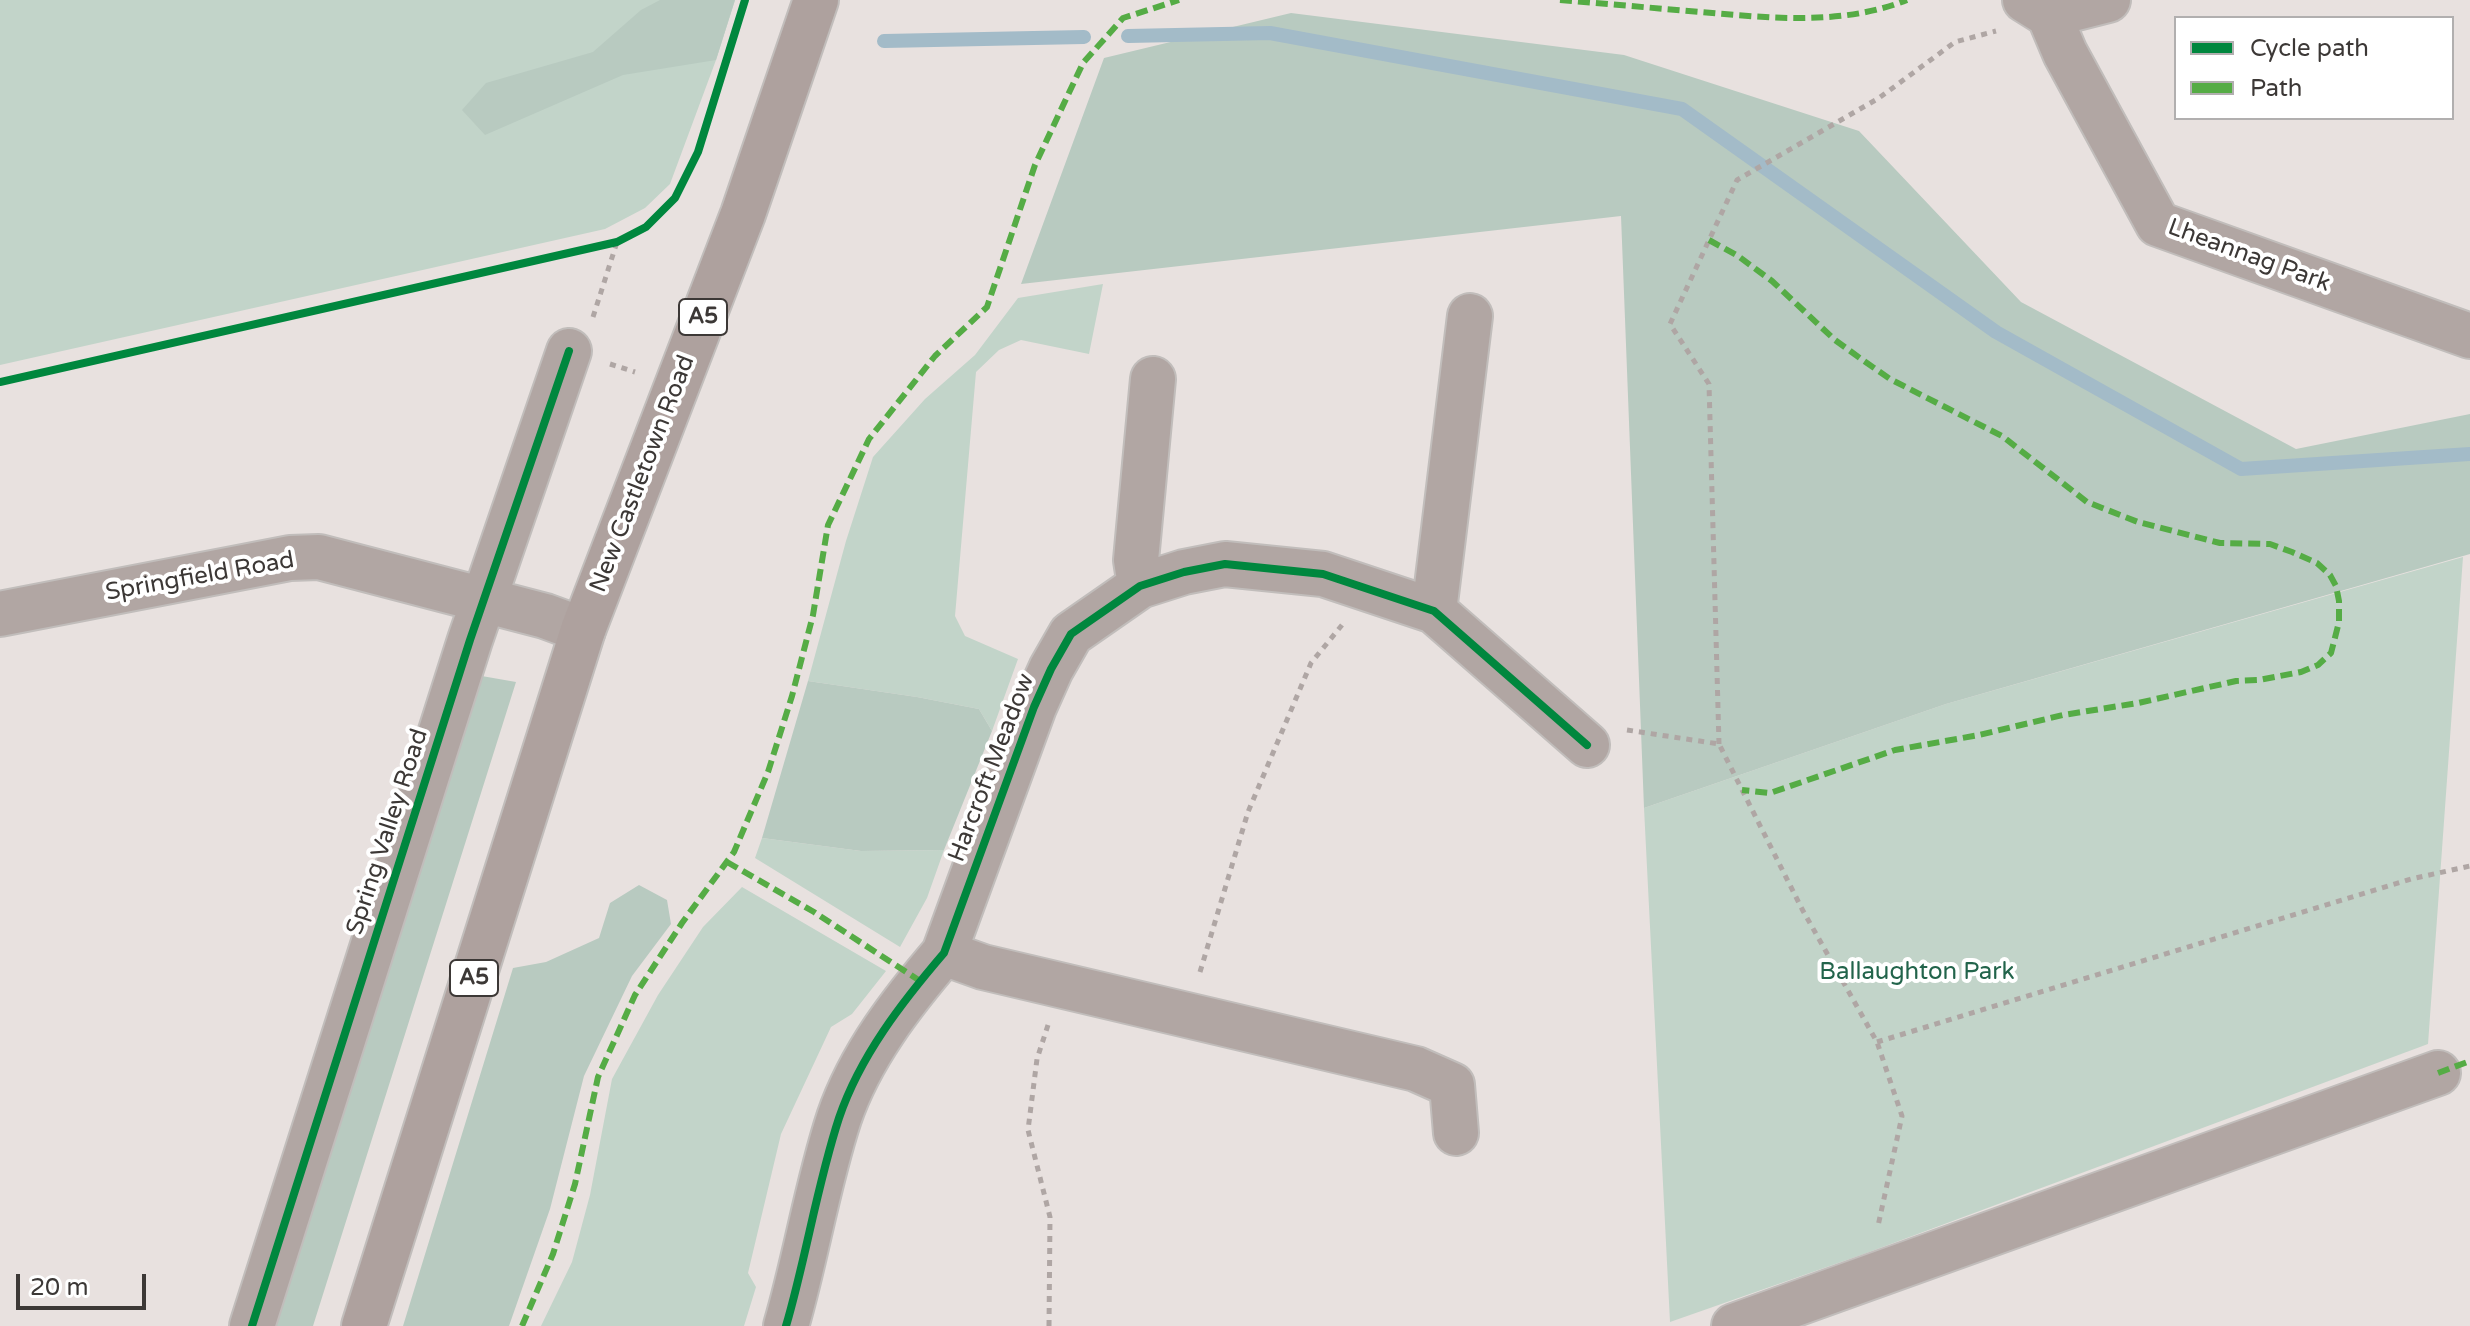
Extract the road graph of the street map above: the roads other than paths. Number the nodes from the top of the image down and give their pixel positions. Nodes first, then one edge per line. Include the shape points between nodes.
1 (816, 0) edge
2 (2108, 0) edge
3 (2037, 8) edge
4 (1470, 316) dead end
5 (2470, 336) edge
6 (585, 346) road end
7 (1153, 379) dead end
8 (1140, 586) junction
9 (484, 599) junction
10 (1434, 611) junction
11 (0, 614) edge
12 (583, 630) junction
13 (1573, 733) road end
14 (944, 953) junction
15 (2438, 1073) dead end
16 (1456, 1133) dead end
17 (252, 1326) edge
18 (364, 1326) edge
19 (786, 1326) edge
20 (1734, 1326) edge

1 - 12 highway, New Castletown Road / A5 via 743,214
2 - 3 street
3 - 5 street, Lheannag Park via 2158,224
4 - 10 street
6 - 9 street, Spring Valley Road
7 - 8 street via 1136,560
8 - 10 street, Harcroft Meadow via 1225,564 1323,574
8 - 14 street, Harcroft Meadow via 1071,634 1051,669
9 - 11 street, Springfield Road via 319,557 290,558
9 - 12 street, Springfield Road
9 - 17 street, Spring Valley Road
10 - 13 street, Harcroft Meadow
12 - 18 highway, A5
14 - 16 street via 1060,986 1465,1077
14 - 19 street, Harcroft Meadow via 878,1038 857,1075 839,1118
15 - 20 street

